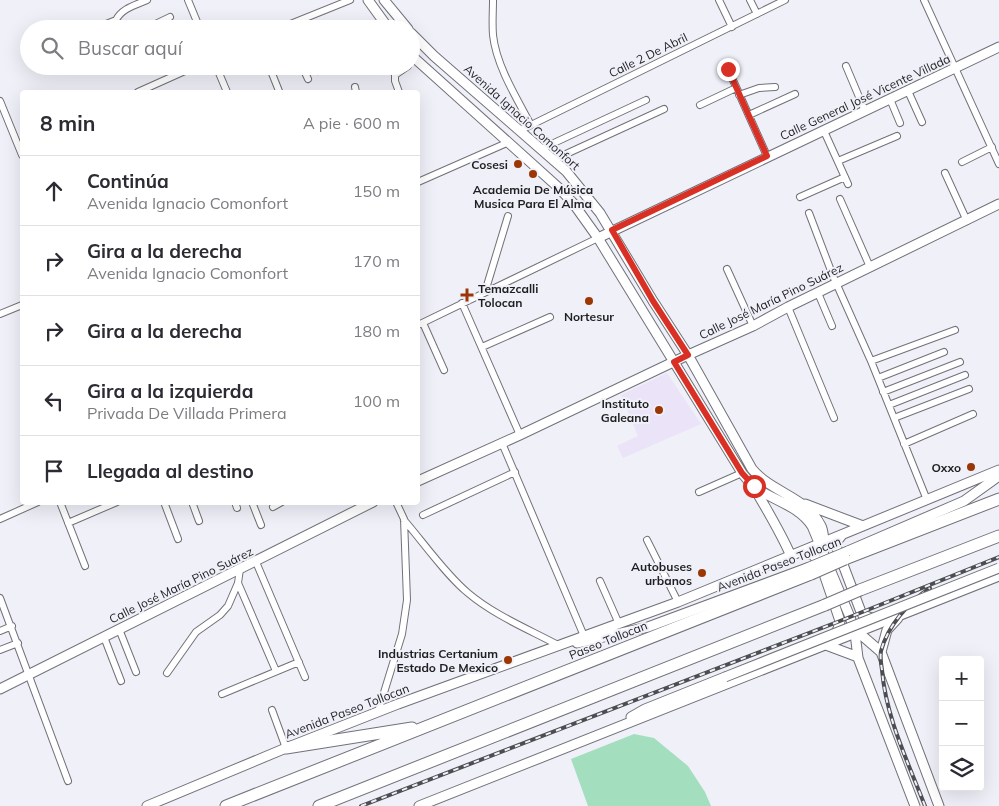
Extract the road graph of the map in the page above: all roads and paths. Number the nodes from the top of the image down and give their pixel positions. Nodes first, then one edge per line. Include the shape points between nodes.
1 (147, 0) edge
2 (188, 0) edge
3 (350, 0) edge
4 (368, 0) edge
5 (384, 0) edge
6 (494, 0) edge
7 (719, 0) edge
8 (750, 0) edge
9 (785, 0) edge
10 (924, 0) edge
11 (756, 14) junction
12 (170, 17) dead end
13 (116, 20) edge
14 (164, 20) edge
15 (196, 20) edge
16 (297, 20) edge
17 (382, 20) edge
18 (401, 20) edge
19 (732, 27) junction
20 (420, 42) edge
21 (999, 47) edge
22 (846, 66) dead end
23 (955, 68) junction
24 (728, 69) dead end
25 (420, 70) edge
26 (176, 75) edge
27 (220, 75) edge
28 (273, 75) edge
29 (306, 75) edge
30 (395, 75) edge
31 (308, 79) dead end
32 (776, 87) dead end
33 (142, 90) edge
34 (226, 90) edge
35 (279, 90) edge
36 (398, 90) edge
37 (738, 91) junction
38 (908, 91) junction
39 (795, 94) dead end
40 (890, 99) junction
41 (646, 100) dead end
42 (0, 103) edge
43 (700, 106) dead end
44 (664, 109) dead end
45 (865, 111) junction
46 (748, 115) junction
47 (922, 122) dead end
48 (900, 123) dead end
49 (530, 125) junction
50 (520, 130) junction
51 (824, 130) junction
52 (896, 136) dead end
53 (509, 142) junction
54 (992, 147) junction
55 (542, 149) junction
56 (20, 150) edge
57 (767, 156) junction
58 (553, 160) junction
59 (838, 161) junction
60 (962, 162) dead end
61 (999, 164) edge
62 (945, 174) dead end
63 (845, 177) junction
64 (420, 181) edge
65 (848, 184) dead end
66 (800, 197) dead end
67 (840, 199) dead end
68 (999, 204) edge
69 (809, 213) dead end
70 (508, 216) dead end
71 (967, 221) junction
72 (612, 230) junction
73 (598, 238) junction
74 (870, 268) junction
75 (727, 269) dead end
76 (836, 283) junction
77 (485, 292) junction
78 (818, 293) junction
79 (462, 303) junction
80 (20, 306) edge
81 (788, 307) junction
82 (0, 314) edge
83 (550, 317) dead end
84 (420, 324) edge
85 (753, 326) junction
86 (832, 326) dead end
87 (955, 330) dead end
88 (482, 347) junction
89 (944, 352) dead end
90 (688, 355) junction
91 (871, 361) junction
92 (674, 362) junction
93 (960, 362) dead end
94 (444, 370) dead end
95 (965, 375) dead end
96 (878, 378) junction
97 (969, 389) dead end
98 (883, 392) junction
99 (889, 405) junction
100 (973, 414) dead end
101 (834, 418) dead end
102 (894, 418) junction
103 (520, 436) junction
104 (502, 443) junction
105 (904, 444) junction
106 (999, 470) edge
107 (515, 472) junction
108 (742, 473) junction
109 (999, 476) edge
110 (420, 480) edge
111 (754, 486) junction
112 (699, 492) dead end
113 (999, 499) edge
114 (927, 500) junction
115 (802, 503) junction
116 (31, 505) edge
117 (61, 505) edge
118 (111, 505) edge
119 (165, 505) edge
120 (193, 505) edge
121 (253, 505) edge
122 (367, 505) edge
123 (397, 505) edge
124 (423, 515) dead end
125 (0, 519) edge
126 (404, 519) junction
127 (199, 521) dead end
128 (68, 523) junction
129 (261, 525) dead end
130 (862, 526) junction
131 (844, 533) junction
132 (999, 536) edge
133 (178, 539) dead end
134 (647, 540) dead end
135 (822, 543) junction
136 (793, 554) junction
137 (846, 555) junction
138 (256, 562) junction
139 (85, 566) dead end
140 (999, 568) edge
141 (240, 569) junction
142 (809, 571) junction
143 (999, 576) edge
144 (600, 581) dead end
145 (238, 582) junction
146 (0, 598) edge
147 (678, 602) junction
148 (902, 614) junction
149 (885, 621) junction
150 (619, 624) junction
151 (12, 626) junction
152 (119, 629) junction
153 (0, 631) edge
154 (857, 632) junction
155 (584, 636) junction
156 (104, 637) junction
157 (18, 643) junction
158 (558, 645) junction
159 (826, 645) junction
160 (0, 650) edge
161 (881, 652) junction
162 (858, 657) junction
163 (299, 662) junction
164 (276, 671) junction
165 (136, 672) dead end
166 (167, 673) dead end
167 (29, 674) junction
168 (305, 677) dead end
169 (121, 681) dead end
170 (0, 689) edge
171 (222, 694) dead end
172 (272, 710) dead end
173 (378, 712) junction
174 (431, 725) junction
175 (615, 729) junction
176 (286, 748) junction
177 (68, 781) dead end
178 (147, 806) edge
179 (226, 806) edge
180 (319, 806) edge
181 (419, 806) edge
182 (915, 806) edge
183 (939, 806) edge

1 - 13 street via 122,12
2 - 15 street
3 - 16 street
4 - 17 main road
5 - 18 main road
6 - 49 street via 493,37 498,55
7 - 19 street
8 - 11 street
9 - 11 street, Calle 2 De Abril
10 - 23 street
11 - 19 street, Calle 2 De Abril
12 - 14 street
19 - 49 street, Calle 2 De Abril
20 - 50 main road, Avenida Ignacio Comonfort
21 - 23 main road, Calle General José Vicente Villada
22 - 45 street
23 - 38 main road, Calle General José Vicente Villada
23 - 54 street
24 - 37 street
25 - 53 main road
26 - 33 street
27 - 34 street
28 - 35 street
29 - 31 street
30 - 36 street
32 - 37 street
37 - 43 street
37 - 46 street
38 - 40 main road, Calle General José Vicente Villada
38 - 47 street
39 - 46 street
40 - 45 main road, Calle General José Vicente Villada
40 - 48 street
41 - 55 street
42 - 56 street
44 - 58 street
45 - 51 main road, Calle General José Vicente Villada
46 - 57 street
49 - 50 street, Calle 2 De Abril
50 - 55 main road, Avenida Ignacio Comonfort
51 - 57 main road, Calle General José Vicente Villada
51 - 59 street
52 - 59 street
53 - 64 street
53 - 73 main road via 573,203
54 - 60 street
54 - 61 street
55 - 58 main road, Avenida Ignacio Comonfort
57 - 72 main road, Calle General José Vicente Villada
58 - 72 main road, Avenida Ignacio Comonfort via 573,179
59 - 63 street
62 - 71 street
63 - 65 street
63 - 66 street
67 - 74 street
68 - 71 main road, Calle José María Pino Suárez
69 - 76 street
70 - 77 street
71 - 74 main road, Calle José María Pino Suárez
72 - 73 main road, Calle General José Vicente Villada
72 - 90 main road, Avenida Ignacio Comonfort
73 - 77 street, Calle General José Vicente Villada
73 - 92 main road
74 - 76 main road, Calle José María Pino Suárez
75 - 85 street
76 - 78 main road, Calle José María Pino Suárez
76 - 91 street
77 - 79 street, Calle General José Vicente Villada
78 - 81 main road, Calle José María Pino Suárez
78 - 86 street
79 - 84 street, Calle General José Vicente Villada
79 - 88 street
80 - 82 street
81 - 85 main road, Calle José María Pino Suárez
81 - 101 street
83 - 88 street
84 - 94 street
85 - 90 main road, Calle José María Pino Suárez
87 - 91 street
88 - 103 street
89 - 96 street
90 - 92 main road, Calle José María Pino Suárez
90 - 115 main road, Avenida Ignacio Comonfort via 752,469 760,478
91 - 96 street
92 - 103 main road, Calle José María Pino Suárez
92 - 108 main road
93 - 98 street
95 - 99 street
96 - 98 street
97 - 102 street
98 - 99 street
99 - 102 street
100 - 105 street
102 - 105 street
103 - 104 main road, Calle José María Pino Suárez
104 - 107 street
104 - 110 main road, Calle José María Pino Suárez
105 - 114 street
106 - 114 main road, Avenida Paseo Tollocan
107 - 124 street
107 - 155 street
108 - 111 main road
108 - 112 street
109 - 137 main road, Avenida Paseo Tollocan via 964,501
111 - 135 main road via 804,515
111 - 136 main road
113 - 137 highway, Paseo Tollocan
114 - 130 main road, Avenida Paseo Tollocan
115 - 130 main road
115 - 135 main road, Avenida Ignacio Comonfort via 821,527
116 - 125 street
117 - 128 street
118 - 128 street
119 - 133 street
120 - 127 street
121 - 129 street
122 - 138 main road, Calle José María Pino Suárez
123 - 126 street
126 - 158 street via 467,593
126 - 173 street via 406,615
128 - 139 street
130 - 131 main road, Avenida Paseo Tollocan
131 - 135 main road, Avenida Paseo Tollocan
131 - 149 main road via 836,546 861,612 872,619
132 - 180 highway, bridge
134 - 147 street
135 - 136 main road, Avenida Paseo Tollocan
135 - 154 main road
136 - 147 main road, Avenida Paseo Tollocan
136 - 159 main road via 809,553 819,561 840,621
137 - 142 highway, Paseo Tollocan, bridge
138 - 141 main road, Calle José María Pino Suárez
138 - 163 street
140 - 175 main road, bridge via 645,709
141 - 145 street
141 - 152 main road, Calle José María Pino Suárez
142 - 158 main road, Avenida Paseo Tollocan via 641,630 567,646
142 - 174 highway, Paseo Tollocan
143 - 148 main road
144 - 150 street
145 - 164 street
145 - 166 street via 228,606 196,632
146 - 151 street
147 - 150 main road, Avenida Paseo Tollocan
148 - 149 main road
148 - 161 main road via 887,630
149 - 154 main road
150 - 155 main road, Avenida Paseo Tollocan
151 - 153 street
151 - 157 street
152 - 156 main road, Calle José María Pino Suárez
152 - 165 street
154 - 159 main road
154 - 161 main road
154 - 162 main road
155 - 158 main road, Avenida Paseo Tollocan
156 - 167 main road, Calle José María Pino Suárez
156 - 169 street
157 - 160 street
157 - 167 street
158 - 173 main road, Avenida Paseo Tollocan
159 - 162 main road
159 - 175 main road
161 - 183 main road
162 - 182 main road
163 - 164 street
163 - 168 street
164 - 171 street
167 - 170 main road, Calle José María Pino Suárez
167 - 177 street
172 - 176 street
173 - 176 main road, Avenida Paseo Tollocan
174 - 176 highway
174 - 179 highway, Paseo Tollocan
175 - 181 main road
176 - 178 main road, Avenida Paseo Tollocan

